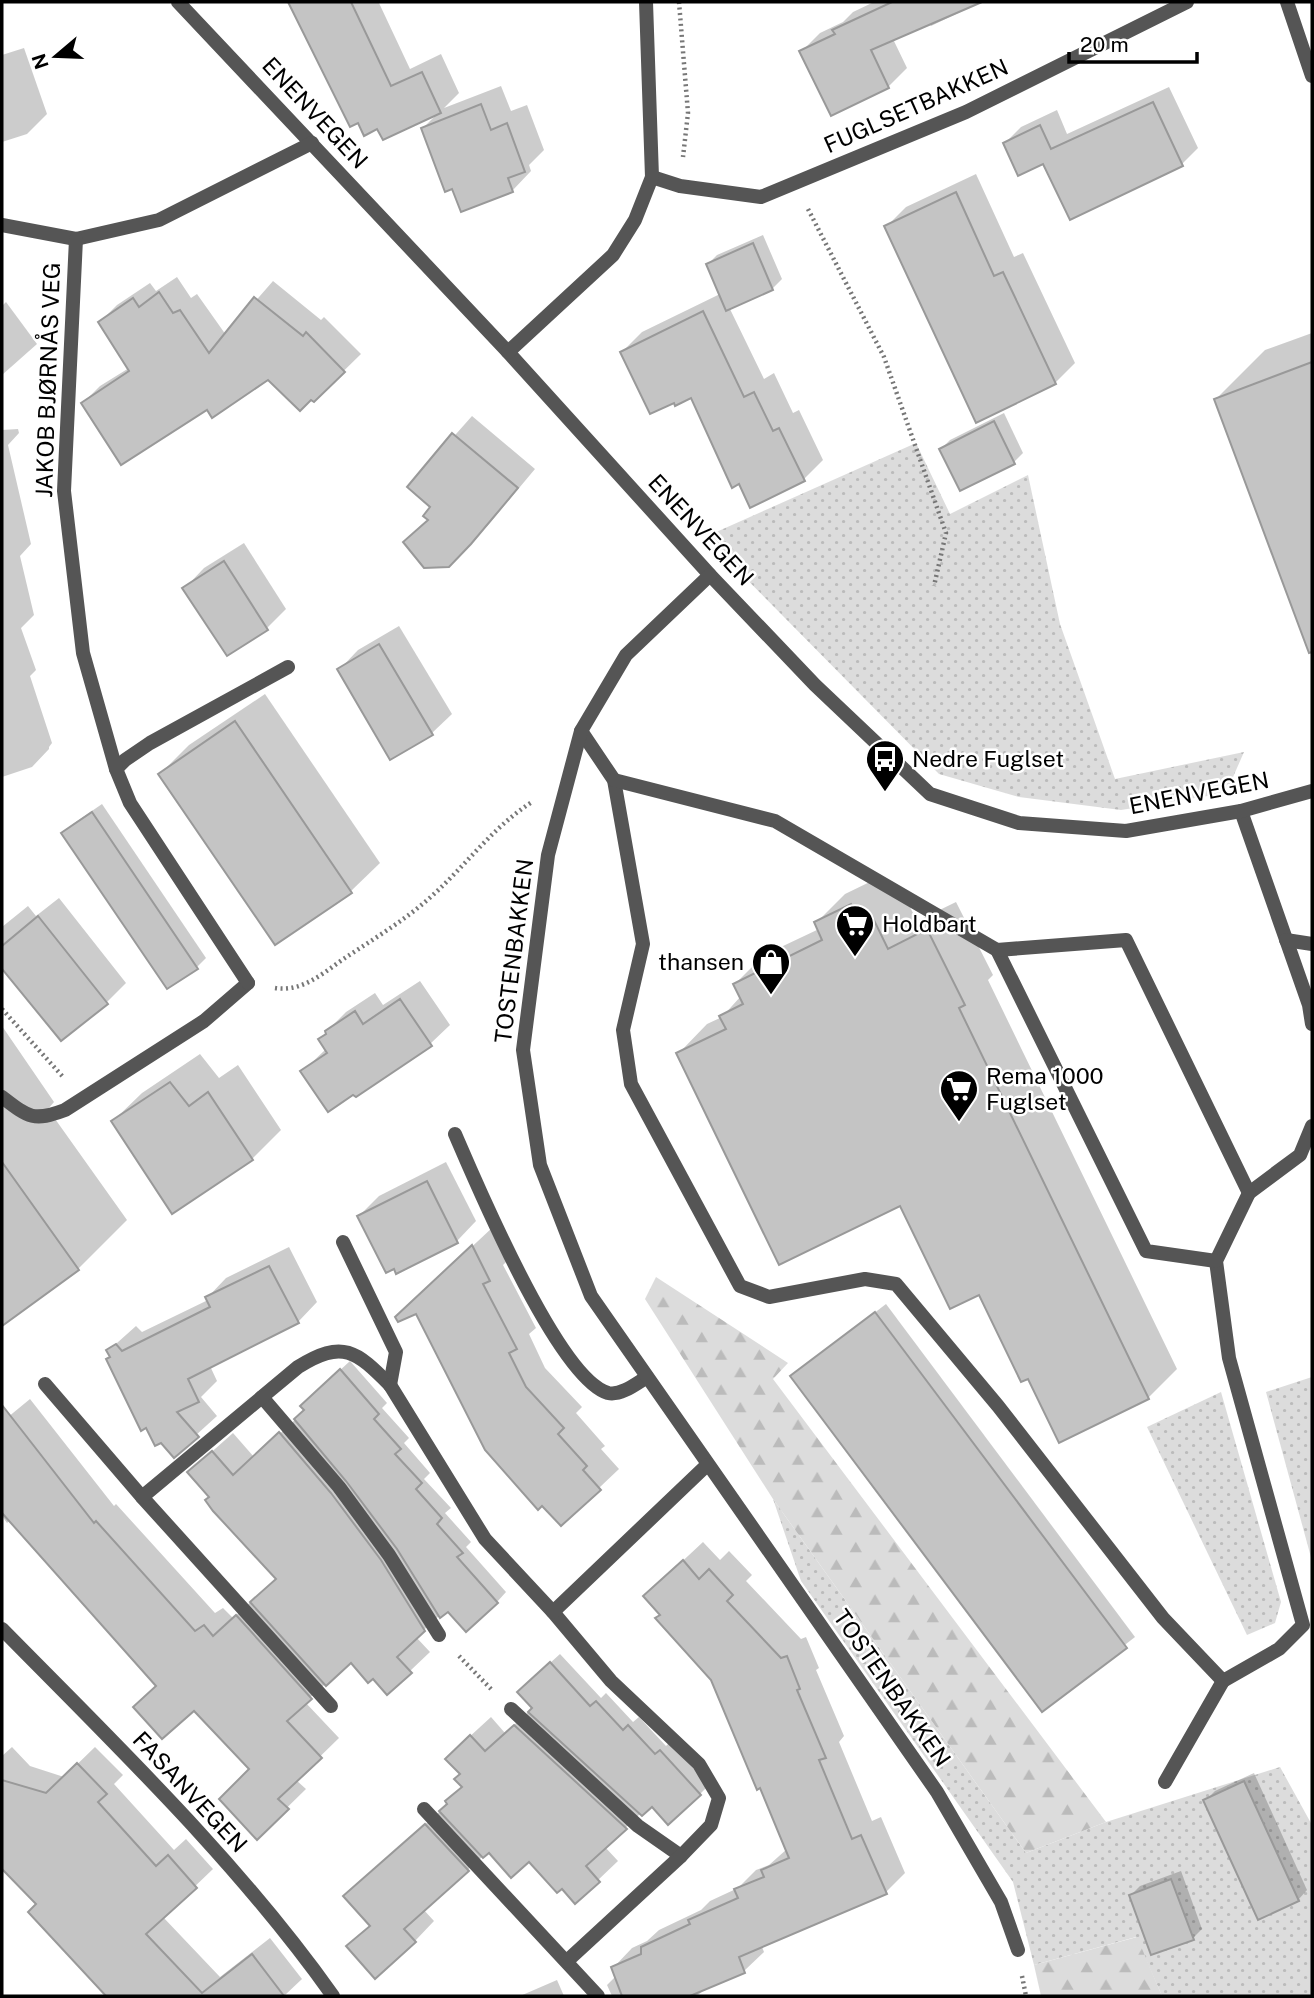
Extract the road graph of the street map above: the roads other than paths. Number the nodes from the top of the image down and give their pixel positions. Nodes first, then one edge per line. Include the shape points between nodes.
1 (178, 2) edge
2 (646, 2) edge
3 (1187, 2) edge
4 (1287, 2) edge
5 (1312, 76) edge
6 (312, 143) junction
7 (652, 177) junction
8 (2, 225) edge
9 (76, 239) junction
10 (508, 352) junction
11 (710, 575) junction
12 (288, 667) dead end
13 (581, 731) junction
14 (116, 769) junction
15 (614, 780) junction
16 (1312, 791) edge
17 (1241, 811) junction
18 (1286, 940) junction
19 (1312, 944) edge
20 (997, 950) junction
21 (1312, 1024) edge
22 (2, 1097) edge
23 (1312, 1126) edge
24 (455, 1134) dead end
25 (1249, 1194) junction
26 (344, 1242) dead end
27 (1216, 1261) junction
28 (647, 1377) junction
29 (45, 1384) dead end
30 (390, 1385) junction
31 (262, 1397) junction
32 (707, 1465) junction
33 (142, 1497) junction
34 (553, 1612) junction
35 (2, 1629) edge
36 (439, 1635) road end
37 (1223, 1681) junction
38 (331, 1706) dead end
39 (511, 1709) road end
40 (1165, 1782) dead end
41 (424, 1809) dead end
42 (681, 1856) junction
43 (1018, 1950) dead end
44 (567, 1961) junction
45 (333, 1996) edge
46 (598, 1996) edge

1 - 6 street, ENENVEGEN
2 - 7 street
3 - 7 street, FUGLSETBAKKEN via 966,112 761,197 680,186
4 - 5 street
6 - 9 street via 159,220
6 - 10 street, ENENVEGEN
7 - 10 street via 635,220 613,254
8 - 9 street
9 - 14 street, JAKOB BJØRNÅS VEG via 64,491 83,653
10 - 11 street, ENENVEGEN
11 - 13 street, TOSTENBAKKEN via 626,655
11 - 17 street, ENENVEGEN via 815,685 930,794 1019,823 1126,831
12 - 14 street via 150,743
13 - 15 street
13 - 28 street, TOSTENBAKKEN via 548,855 523,1050 540,1165 591,1296
14 - 22 street, JAKOB BJØRNÅS VEG via 130,803 248,983 204,1021 65,1110 44,1118 23,1114
15 - 20 street via 775,821
15 - 37 street via 643,944 624,1030 631,1084 740,1286 769,1297 865,1279 896,1284 1163,1618
16 - 17 street, ENENVEGEN
17 - 18 street
18 - 19 street
18 - 21 street
20 - 25 street via 1126,940
20 - 27 street via 1146,1251
23 - 25 street via 1300,1155
24 - 28 street via 498,1233 576,1366 610,1394
25 - 27 street
26 - 30 street via 397,1352
27 - 37 street via 1229,1358 1303,1625 1279,1649
28 - 32 street, TOSTENBAKKEN
29 - 33 street
30 - 31 street via 363,1358 343,1351 318,1354
30 - 34 street via 485,1539
31 - 33 street
31 - 36 street via 339,1487
32 - 34 street
32 - 43 street, TOSTENBAKKEN via 937,1792 1001,1902
33 - 38 street
34 - 42 street via 611,1681 699,1764 719,1798 711,1825
35 - 45 street, FASANVEGEN via 165,1796 298,1946
37 - 40 street
39 - 42 street via 638,1826
41 - 44 street
42 - 44 street
44 - 46 street

